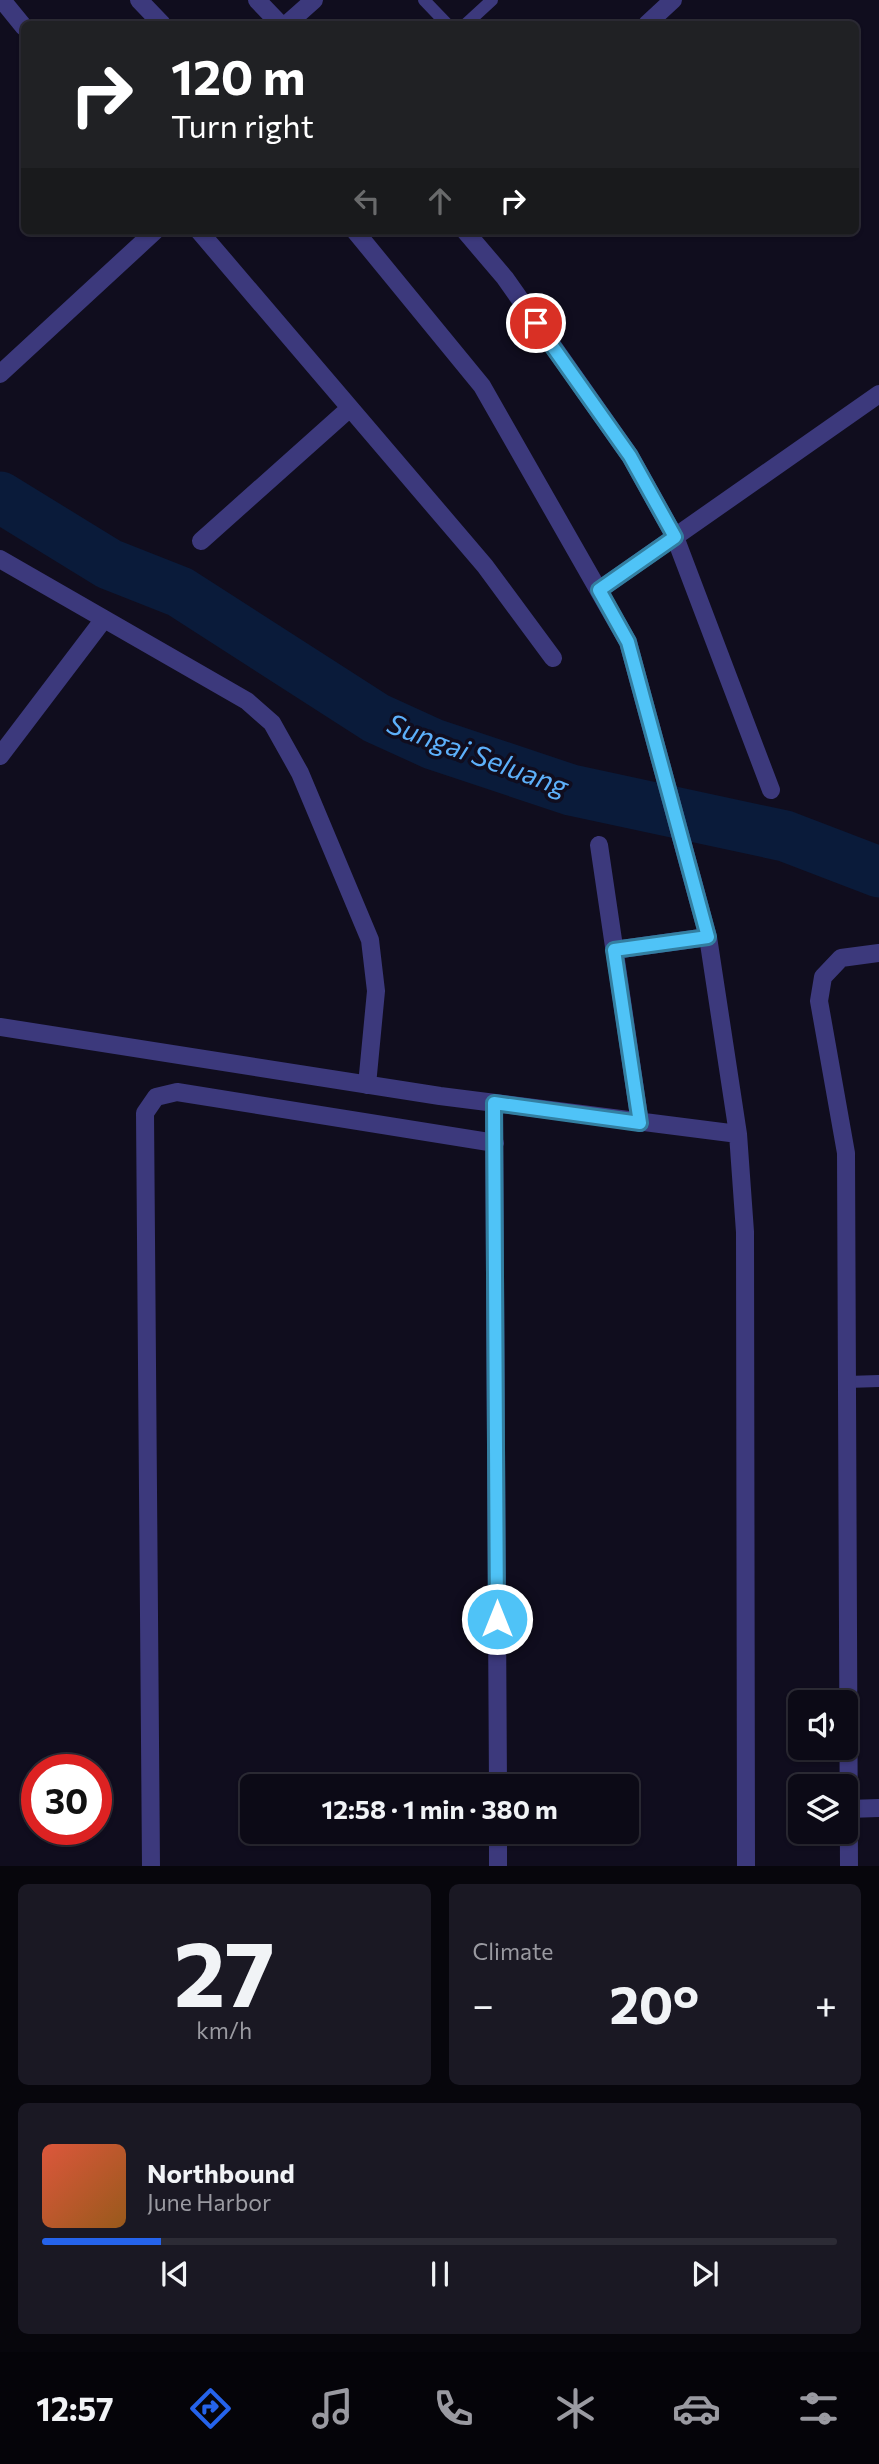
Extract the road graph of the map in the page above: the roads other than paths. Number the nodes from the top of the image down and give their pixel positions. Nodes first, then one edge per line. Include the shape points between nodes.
1 (2, 0) edge
2 (139, 0) edge
3 (257, 0) edge
4 (314, 0) edge
5 (424, 0) edge
6 (492, 0) edge
7 (673, 0) edge
8 (159, 21) edge
9 (277, 21) edge
10 (290, 21) edge
11 (444, 21) edge
12 (469, 21) edge
13 (650, 21) edge
14 (21, 23) edge
15 (151, 235) edge
16 (202, 235) edge
17 (358, 235) edge
18 (468, 235) edge
19 (0, 374) edge
20 (879, 394) edge
21 (350, 408) junction
22 (675, 537) junction
23 (201, 541) dead end
24 (0, 559) edge
25 (599, 590) junction
26 (104, 619) junction
27 (553, 658) dead end
28 (0, 756) edge
29 (771, 790) dead end
30 (598, 845) dead end
31 (708, 937) junction
32 (614, 950) junction
33 (879, 953) edge
34 (0, 1027) edge
35 (367, 1085) junction
36 (494, 1103) junction
37 (640, 1123) junction
38 (738, 1134) junction
39 (495, 1143) junction
40 (879, 1381) edge
41 (847, 1382) junction
42 (498, 1774) edge
43 (848, 1774) edge
44 (879, 1808) edge
45 (858, 1809) edge
46 (498, 1844) edge
47 (849, 1844) edge
48 (150, 1866) edge
49 (498, 1866) edge
50 (746, 1866) edge
51 (849, 1866) edge

1 - 14 street
2 - 8 street
3 - 9 street
4 - 10 street
5 - 11 lane
6 - 12 lane
7 - 13 street
15 - 19 street
16 - 21 street
17 - 25 street via 482,386
18 - 22 street via 505,278 630,456
20 - 22 street
21 - 23 street
21 - 27 street via 485,566
22 - 25 street
22 - 29 street
24 - 26 street
25 - 31 street via 628,642
26 - 28 street
26 - 35 street via 247,701 272,723 300,773 370,940 376,991
30 - 32 street
31 - 32 street
31 - 38 street
32 - 37 street
33 - 41 street via 841,958 823,977 819,1001 846,1153
34 - 35 street
35 - 36 street
36 - 37 street
36 - 39 street
37 - 38 street
38 - 50 street via 745,1232
39 - 42 street
39 - 48 street via 177,1092 156,1097 145,1113
40 - 41 lane
41 - 43 street
44 - 45 street
46 - 49 street
47 - 51 street

